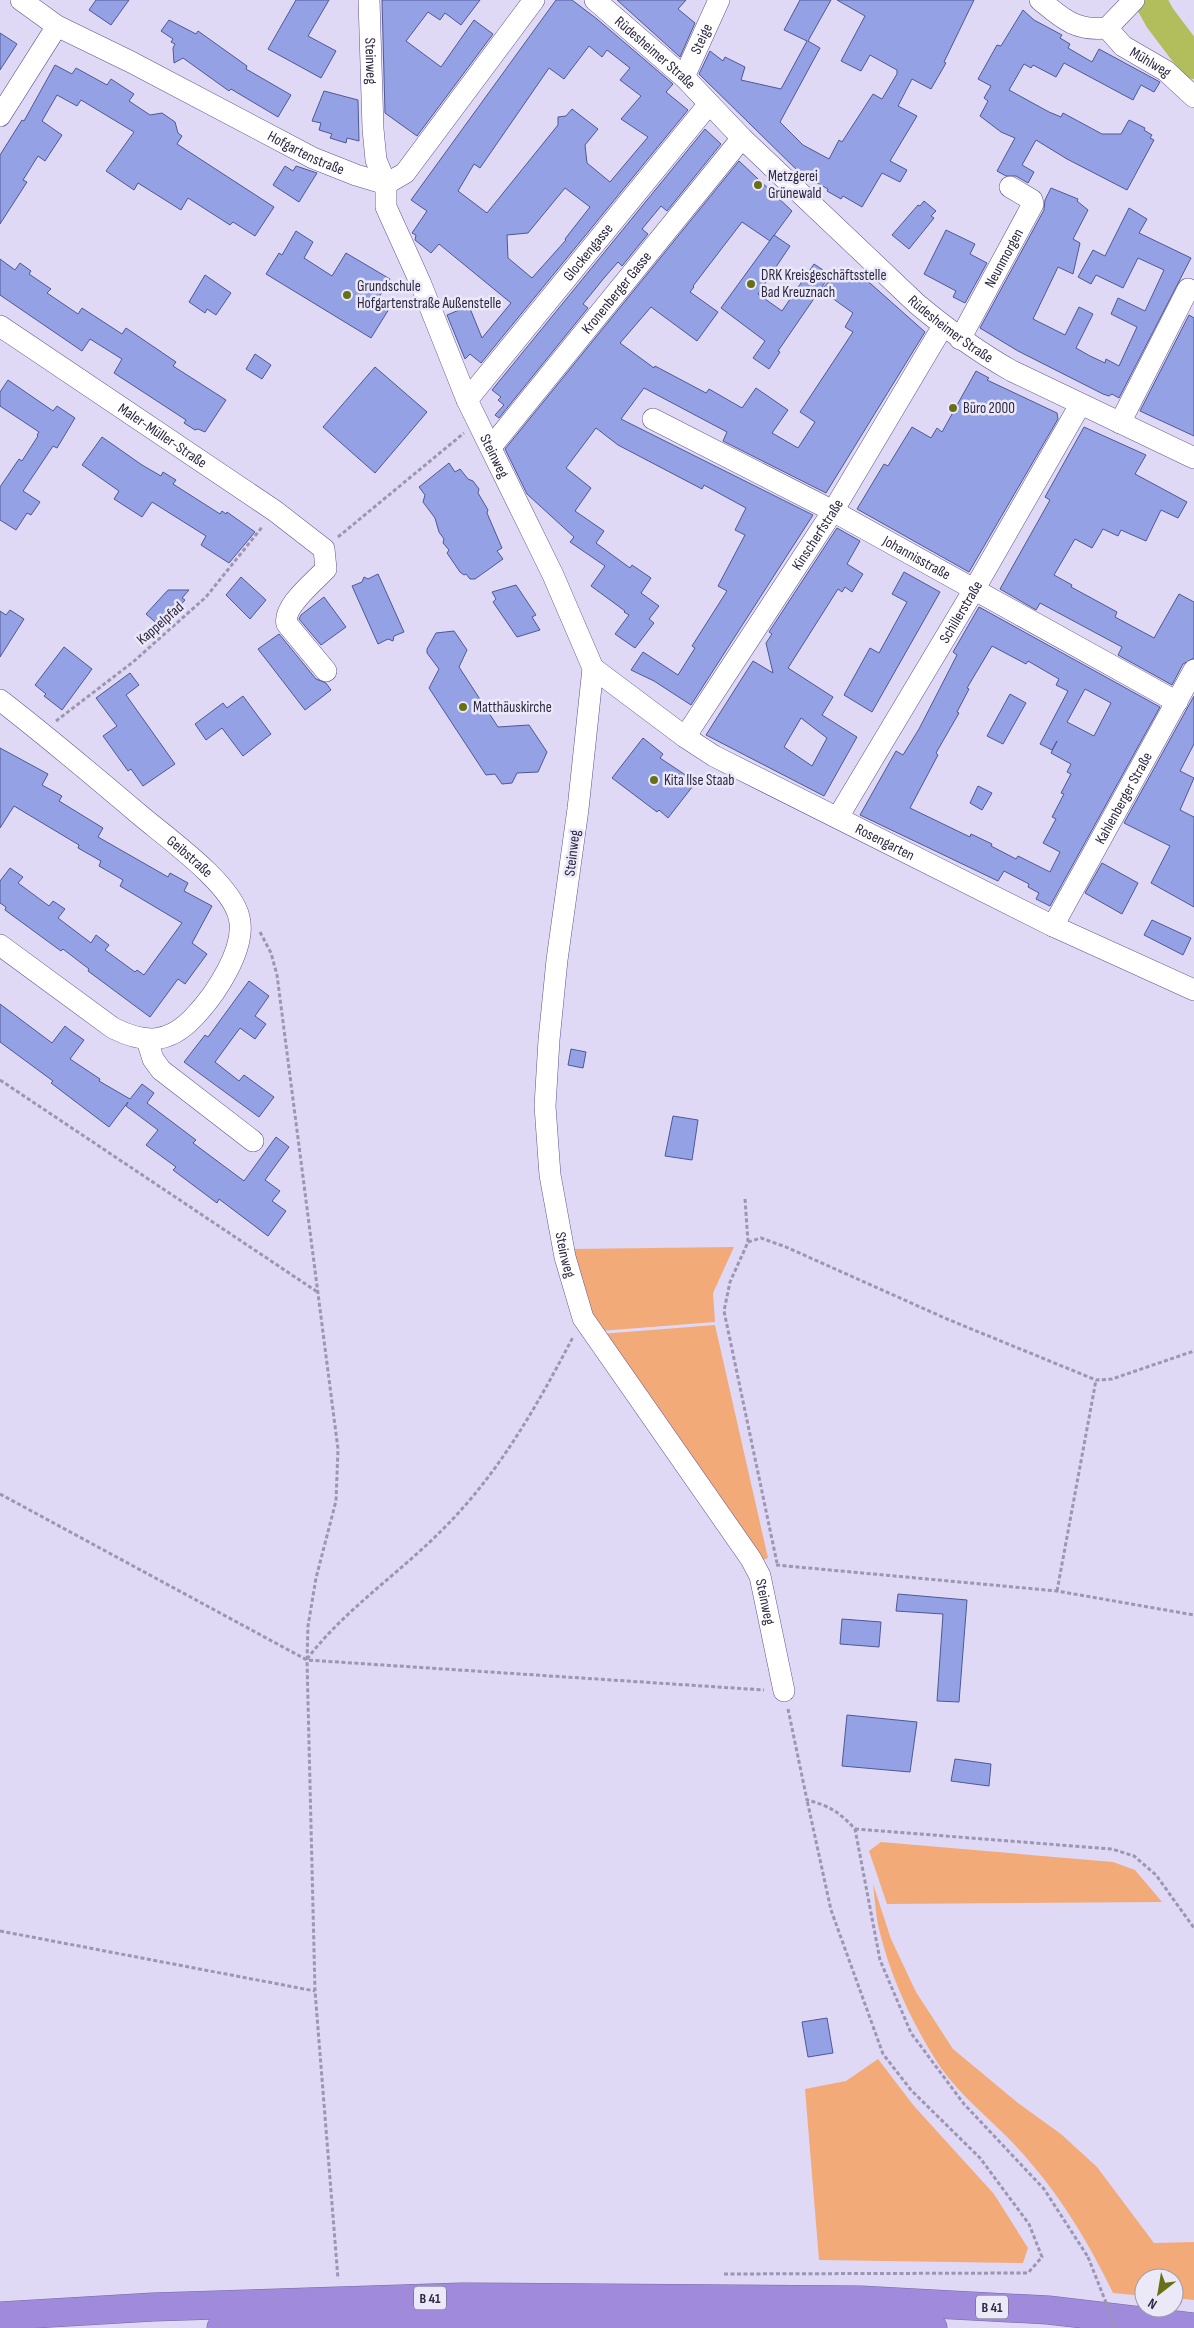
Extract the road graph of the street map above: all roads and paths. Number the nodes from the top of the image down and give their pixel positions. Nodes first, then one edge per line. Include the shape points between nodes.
1 (20, 0) edge
2 (369, 0) edge
3 (534, 0) edge
4 (595, 0) edge
5 (719, 0) edge
6 (1040, 0) edge
7 (1134, 0) edge
8 (57, 26) junction
9 (1107, 28) junction
10 (684, 77) junction
11 (1194, 97) edge
12 (709, 104) junction
13 (0, 116) edge
14 (742, 138) junction
15 (386, 184) junction
16 (1010, 187) dead end
17 (1188, 288) dead end
18 (0, 326) edge
19 (943, 326) junction
20 (960, 339) junction
21 (467, 400) junction
22 (1080, 405) junction
23 (653, 419) dead end
24 (478, 422) junction
25 (1120, 423) junction
26 (491, 447) junction
27 (1194, 458) edge
28 (275, 511) junction
29 (832, 511) junction
30 (324, 549) junction
31 (975, 588) junction
32 (593, 668) junction
33 (1194, 670) edge
34 (326, 671) dead end
35 (0, 700) edge
36 (1177, 702) junction
37 (41, 732) junction
38 (685, 738) junction
39 (838, 818) junction
40 (240, 917) junction
41 (1053, 926) junction
42 (0, 945) edge
43 (1194, 990) edge
44 (147, 1040) junction
45 (0, 1080) edge
46 (253, 1141) dead end
47 (744, 1199) dead end
48 (748, 1242) junction
49 (319, 1294) junction
50 (583, 1318) junction
51 (1194, 1351) edge
52 (1096, 1380) junction
53 (0, 1494) edge
54 (769, 1570) junction
55 (1057, 1591) junction
56 (1194, 1615) edge
57 (307, 1660) junction
58 (784, 1691) junction
59 (808, 1800) junction
60 (855, 1829) junction
61 (1194, 1928) edge
62 (0, 1930) edge
63 (315, 1991) junction
64 (721, 2274) dead end
65 (338, 2282) dead end
66 (1194, 2312) edge
67 (0, 2316) edge
68 (1121, 2323) edge
69 (1194, 2327) edge
70 (221, 2328) edge
71 (933, 2328) edge

1 - 8 street, Hofgartenstraße
2 - 15 street, Steinweg via 373,129 376,160
3 - 15 street via 405,173
4 - 10 street, Rüdesheimer Straße
5 - 10 street, Steige
6 - 9 street via 1067,22 1089,30
7 - 9 street
8 - 13 street
8 - 15 street, Hofgartenstraße via 313,158
9 - 11 street, Mühlweg via 1123,46 1166,71
10 - 12 street, Rüdesheimer Straße
12 - 14 street, Rüdesheimer Straße
12 - 21 street, Glockengasse
14 - 19 street, Rüdesheimer Straße
14 - 26 street, Kronenberger Gasse
15 - 21 street, Steinweg via 386,207
16 - 20 street, Neunmorgen via 1032,200 1033,204
17 - 25 street
18 - 28 street, Maler-Müller-Straße
19 - 20 street, Rüdesheimer Straße
19 - 29 street, Kinscherfstraße
20 - 22 street, Rüdesheimer Straße via 1012,371
21 - 24 street, Steinweg
22 - 25 street, Rüdesheimer Straße
22 - 31 street, Schillerstraße
23 - 29 street, Johannisstraße
24 - 26 street, Steinweg
24 - 30 path
25 - 27 street, Rüdesheimer Straße
26 - 32 street, Steinweg
28 - 30 street, Maler-Müller-Straße
28 - 37 path, Kappelpfad via 206,597 133,662
29 - 31 street, Johannisstraße
29 - 38 street, Kinscherfstraße
30 - 34 street via 326,569 288,610 285,619
31 - 36 street, Johannisstraße
31 - 39 street, Schillerstraße
32 - 38 street, Rosengarten
32 - 50 street, Steinweg via 557,960 545,1106 550,1175 565,1257
33 - 36 street, Kahlenberger Straße
35 - 37 street, Geibstraße
36 - 41 street, Kahlenberger Straße
37 - 40 street, Geibstraße via 195,862 233,902
38 - 39 street, Rosengarten via 714,756
39 - 41 street, Rosengarten
40 - 44 street via 236,954 198,1014 173,1034
40 - 49 path via 259,931 272,953 277,975
41 - 43 street, Rosengarten
42 - 44 street via 113,1028
44 - 46 street via 153,1059 161,1070
45 - 49 path
47 - 48 path
48 - 52 path via 761,1238 786,1247
48 - 54 path via 730,1282 724,1311
49 - 57 path via 338,1449 336,1501 308,1626
50 - 54 street, Steinweg via 751,1559
50 - 57 path via 536,1408 492,1475 444,1528 324,1638
51 - 52 path via 1112,1379
52 - 55 path
53 - 57 path
54 - 55 path
54 - 58 street, Steinweg
55 - 56 path
57 - 58 path
57 - 63 path
58 - 59 path
59 - 60 path via 827,1805
59 - 64 path via 831,1910 882,2054 911,2090 980,2158 1029,2224 1042,2257 1028,2273
60 - 61 path via 1112,1849 1134,1856 1156,1876
60 - 68 path, bridge via 880,1960 911,2033 964,2104 1044,2189 1088,2257
62 - 63 path
63 - 65 path
66 - 68 highway, B 41
67 - 68 highway, B 41 via 154,2307 472,2297 860,2300 1048,2310
68 - 69 highway, B 41
70 - 71 highway, B 41 via 832,2323

